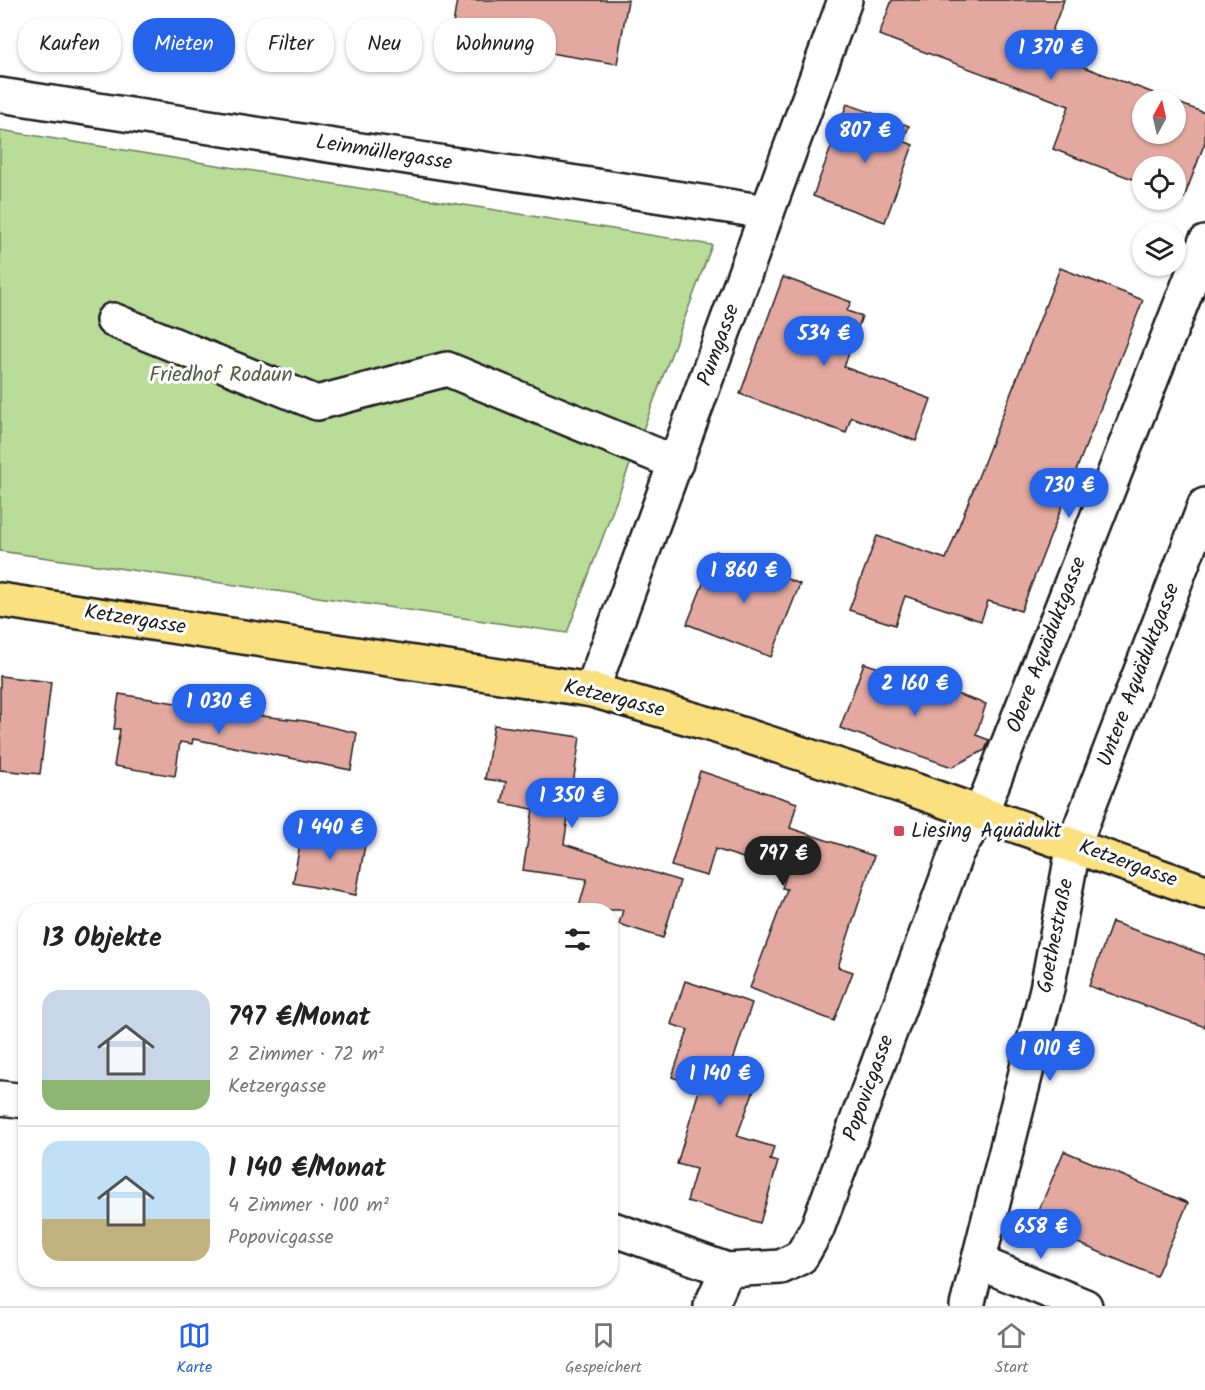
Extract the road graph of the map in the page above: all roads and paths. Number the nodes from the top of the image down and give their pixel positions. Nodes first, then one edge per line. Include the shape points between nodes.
1 (845, 0) edge
2 (0, 95) edge
3 (767, 212) junction
4 (1205, 243) edge
5 (113, 320) dead end
6 (676, 464) junction
7 (1205, 505) edge
8 (0, 600) edge
9 (592, 690) junction
10 (981, 813) junction
11 (1074, 844) junction
12 (1205, 892) edge
13 (0, 1098) edge
14 (18, 1100) edge
15 (618, 1231) edge
16 (978, 1262) junction
17 (727, 1270) junction
18 (711, 1306) edge
19 (967, 1306) edge
20 (1086, 1306) edge

1 - 3 street, Pumgasse
2 - 3 street, Leinmüllergasse
3 - 6 street, Pumgasse
4 - 10 street, Obere Aquäduktgasse
5 - 6 street via 317,403 447,369
6 - 9 street, Pumgasse
7 - 11 street, Untere Aquäduktgasse
8 - 9 main road, Ketzergasse
9 - 10 main road, Ketzergasse via 716,726
10 - 11 main road, Ketzergasse
10 - 17 street, Popovicgasse via 957,851 817,1229 801,1257 781,1267
11 - 12 main road, Ketzergasse
11 - 16 street, Goethestraße via 1047,989
13 - 14 street
15 - 17 street
16 - 19 street, Goethestraße
16 - 20 street
17 - 18 street

